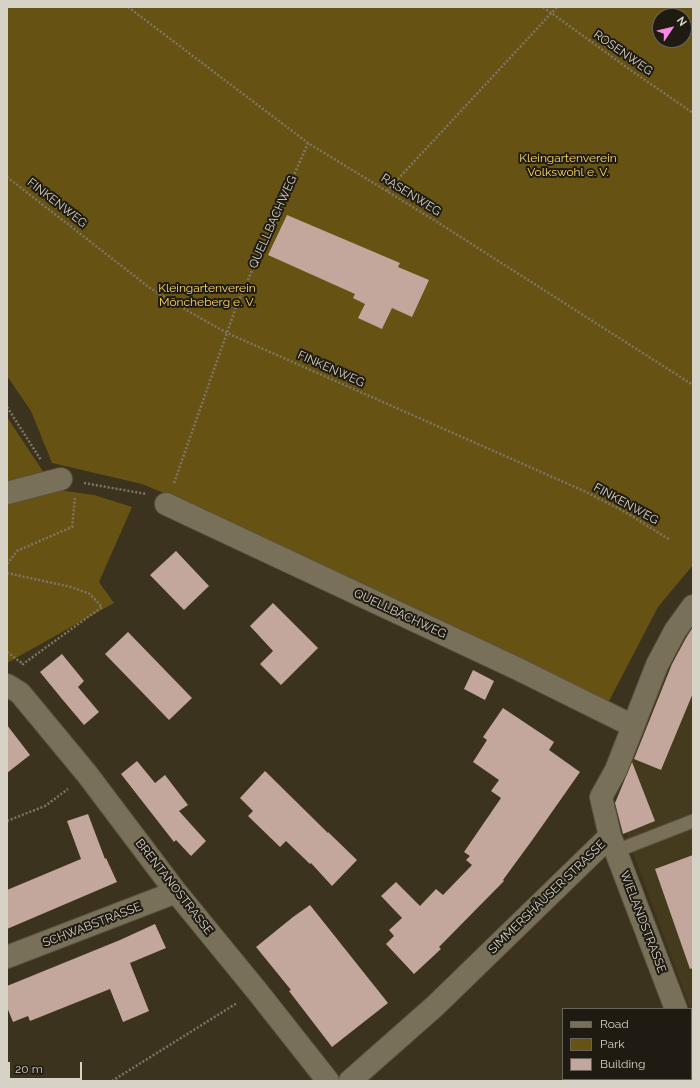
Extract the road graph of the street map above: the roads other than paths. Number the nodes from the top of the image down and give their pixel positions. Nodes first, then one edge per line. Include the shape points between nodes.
1 (69, 480) road end
2 (7, 493) edge
3 (166, 504) road end
4 (693, 606) edge
5 (13, 689) edge
6 (633, 726) junction
7 (693, 822) edge
8 (613, 843) junction
9 (176, 892) junction
10 (7, 957) edge
11 (676, 1008) edge
12 (328, 1081) edge
13 (350, 1081) edge

1 - 2 street
3 - 6 street, QUELLBACHWEG
4 - 6 street, SIMMERSHÄUSER STRASSE via 675,631 657,665
5 - 9 street, BRENTANOSTRASSE via 87,774
6 - 8 street, SIMMERSHÄUSER STRASSE via 616,770 601,797
7 - 8 lane
8 - 11 street, WIELANDSTRASSE
8 - 13 street, SIMMERSHÄUSER STRASSE
9 - 10 street, SCHWABSTRASSE
9 - 12 street, BRENTANOSTRASSE

